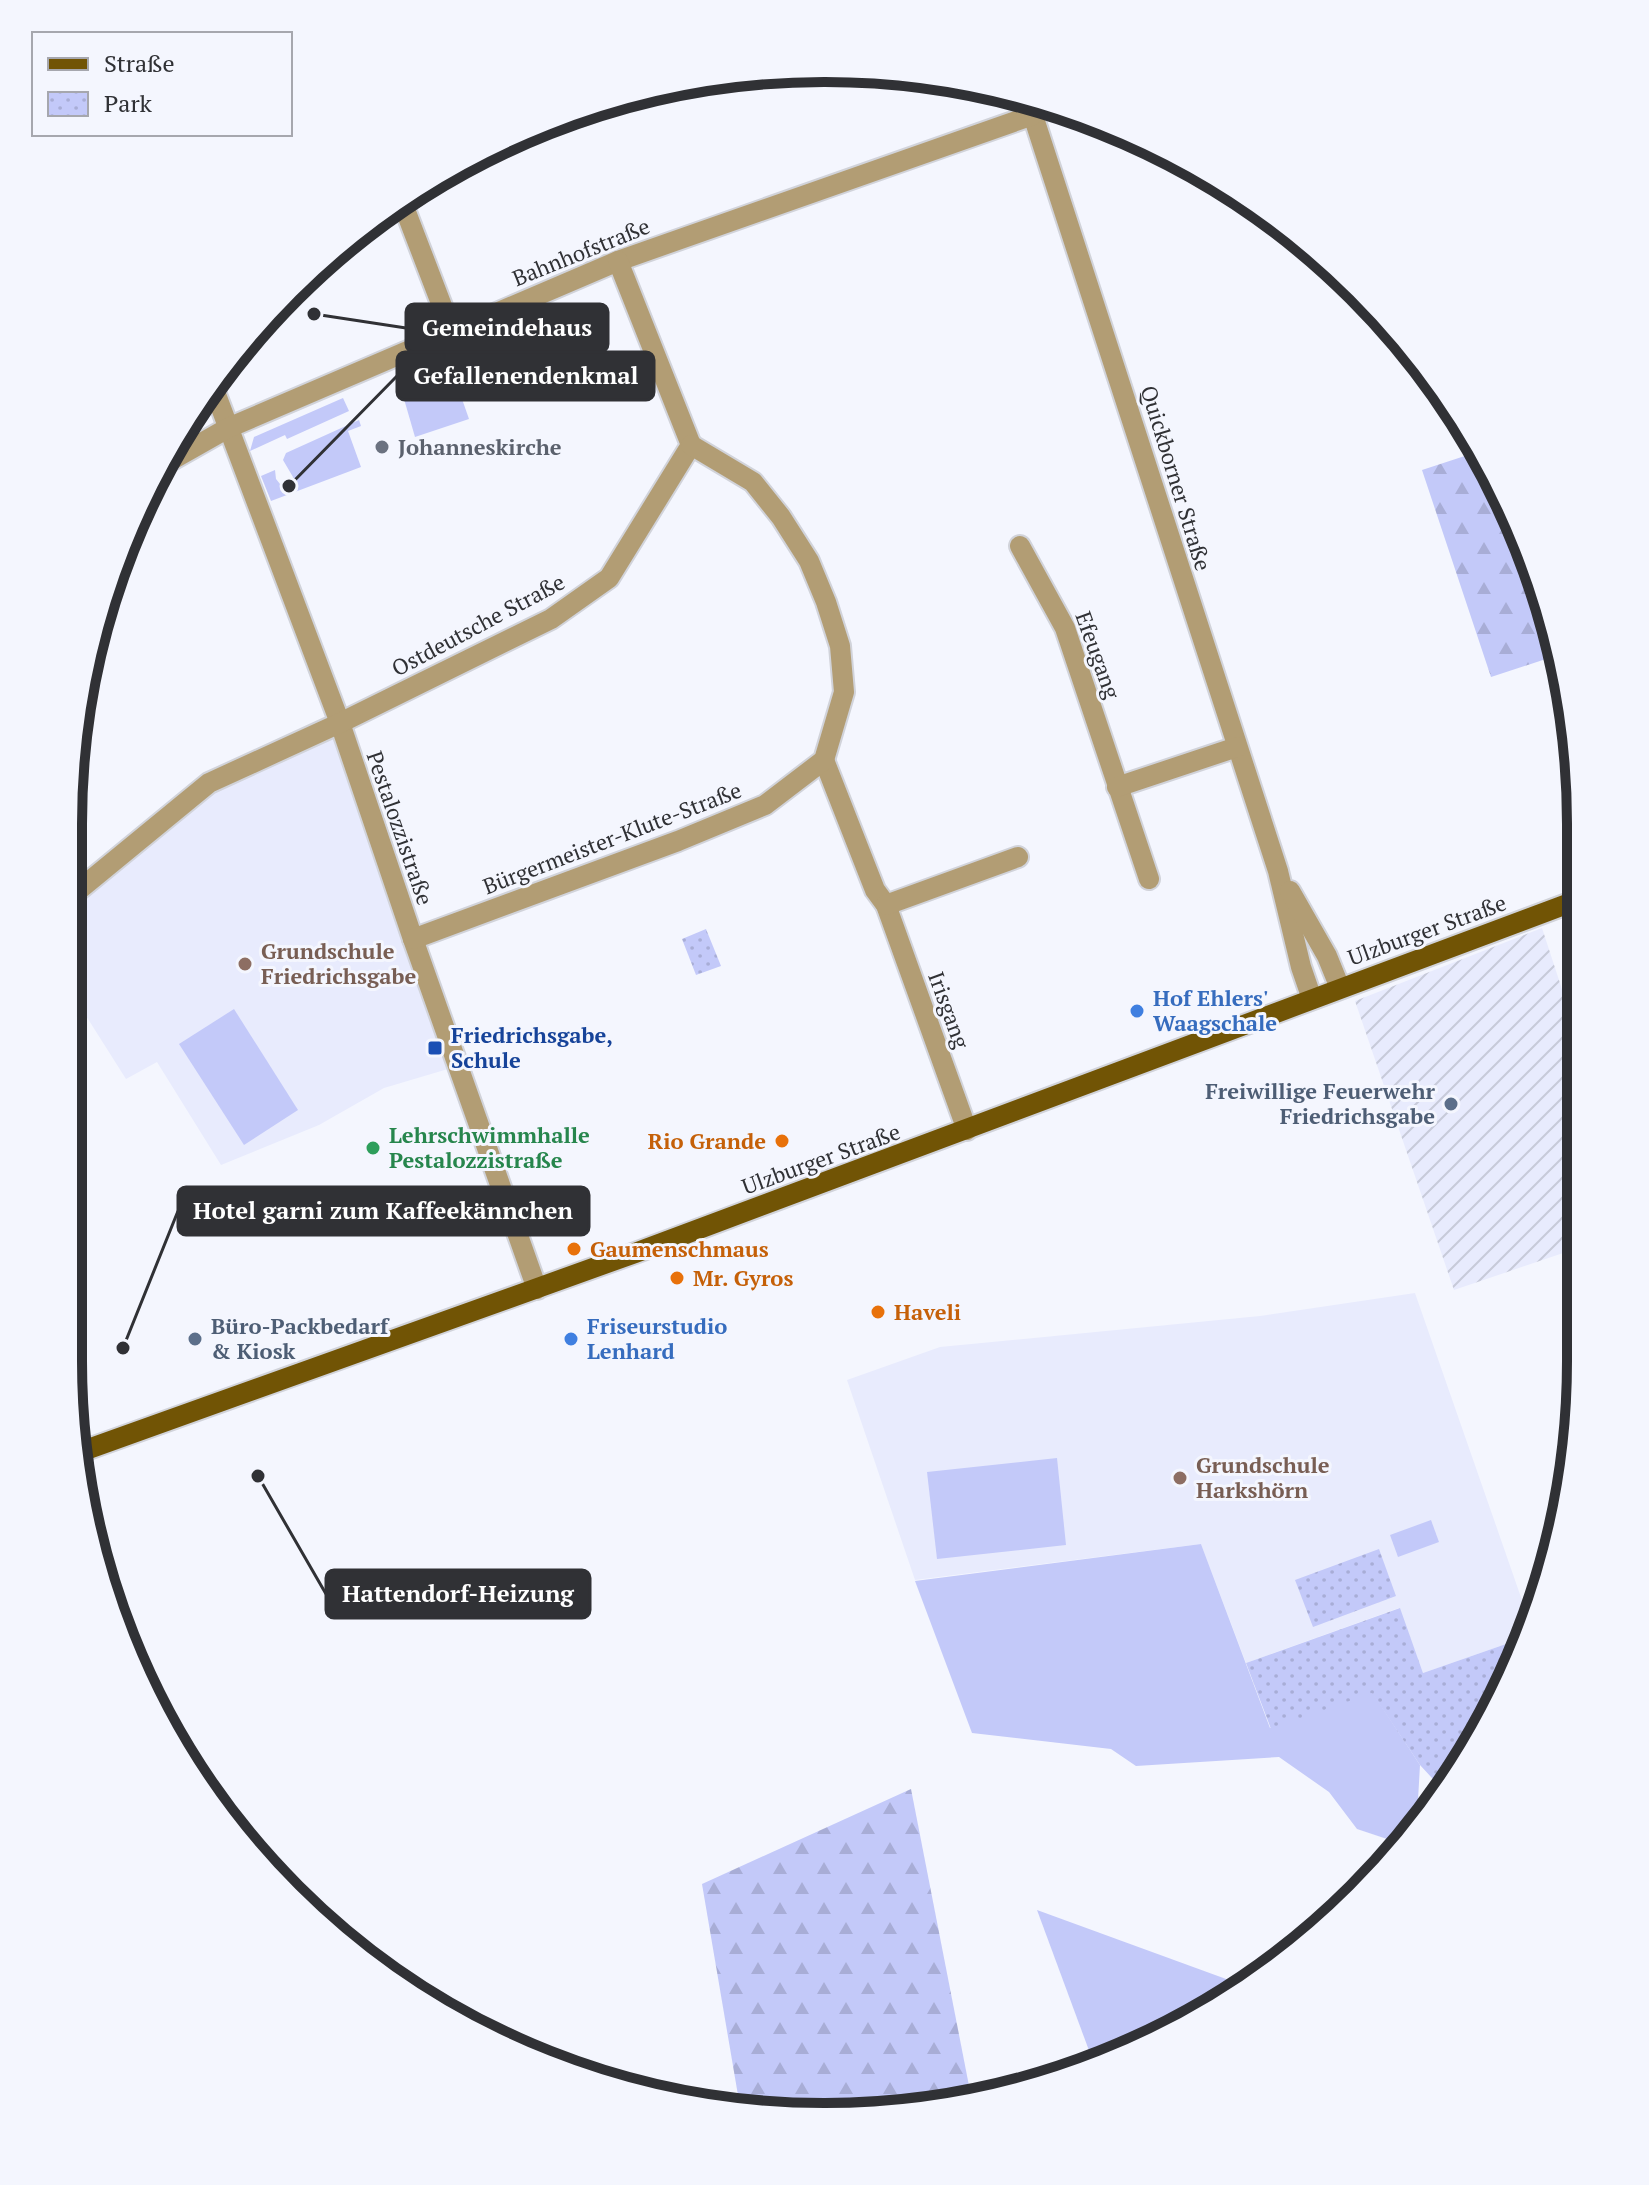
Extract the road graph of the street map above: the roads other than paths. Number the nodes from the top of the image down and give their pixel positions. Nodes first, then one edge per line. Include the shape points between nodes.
1 (1025, 109) edge
2 (1033, 112) edge
3 (406, 211) edge
4 (618, 261) junction
5 (452, 332) junction
6 (217, 398) edge
7 (228, 428) junction
8 (691, 445) junction
9 (180, 455) edge
10 (1020, 546) dead end
11 (340, 723) junction
12 (1237, 747) junction
13 (824, 760) junction
14 (1117, 787) junction
15 (1018, 857) dead end
16 (1278, 871) junction
17 (1149, 879) dead end
18 (82, 887) edge
19 (1567, 904) edge
20 (886, 905) junction
21 (413, 939) junction
22 (1340, 988) junction
23 (1312, 999) junction
24 (967, 1130) junction
25 (537, 1289) junction
26 (87, 1449) edge

1 - 4 street, Bahnhofstraße
2 - 12 street, Quickborner Straße
3 - 5 street
4 - 5 street, Bahnhofstraße
4 - 8 street
5 - 7 street, Bahnhofstraße
6 - 7 street, Pestalozzistraße
7 - 9 street, Bahnhofstraße
7 - 11 street, Pestalozzistraße
8 - 11 street, Ostdeutsche Straße via 609,578 551,619
8 - 13 street via 753,482 809,561 840,646 844,692
10 - 14 street, Efeugang via 1065,628
11 - 18 street, Ostdeutsche Straße via 209,783
11 - 21 street, Pestalozzistraße
12 - 14 street
12 - 16 street, Quickborner Straße
13 - 20 street, Irisgang via 875,890
13 - 21 street, Bürgermeister-Klute-Straße via 765,805
14 - 17 street, Efeugang
15 - 20 street
16 - 22 street, Quickborner Straße
16 - 23 street, Quickborner Straße
19 - 22 main road, Ulzburger Straße
20 - 24 street, Irisgang
21 - 25 street, Pestalozzistraße
22 - 23 main road, Ulzburger Straße
23 - 24 main road, Ulzburger Straße
24 - 25 main road, Ulzburger Straße
25 - 26 main road, Ulzburger Straße

